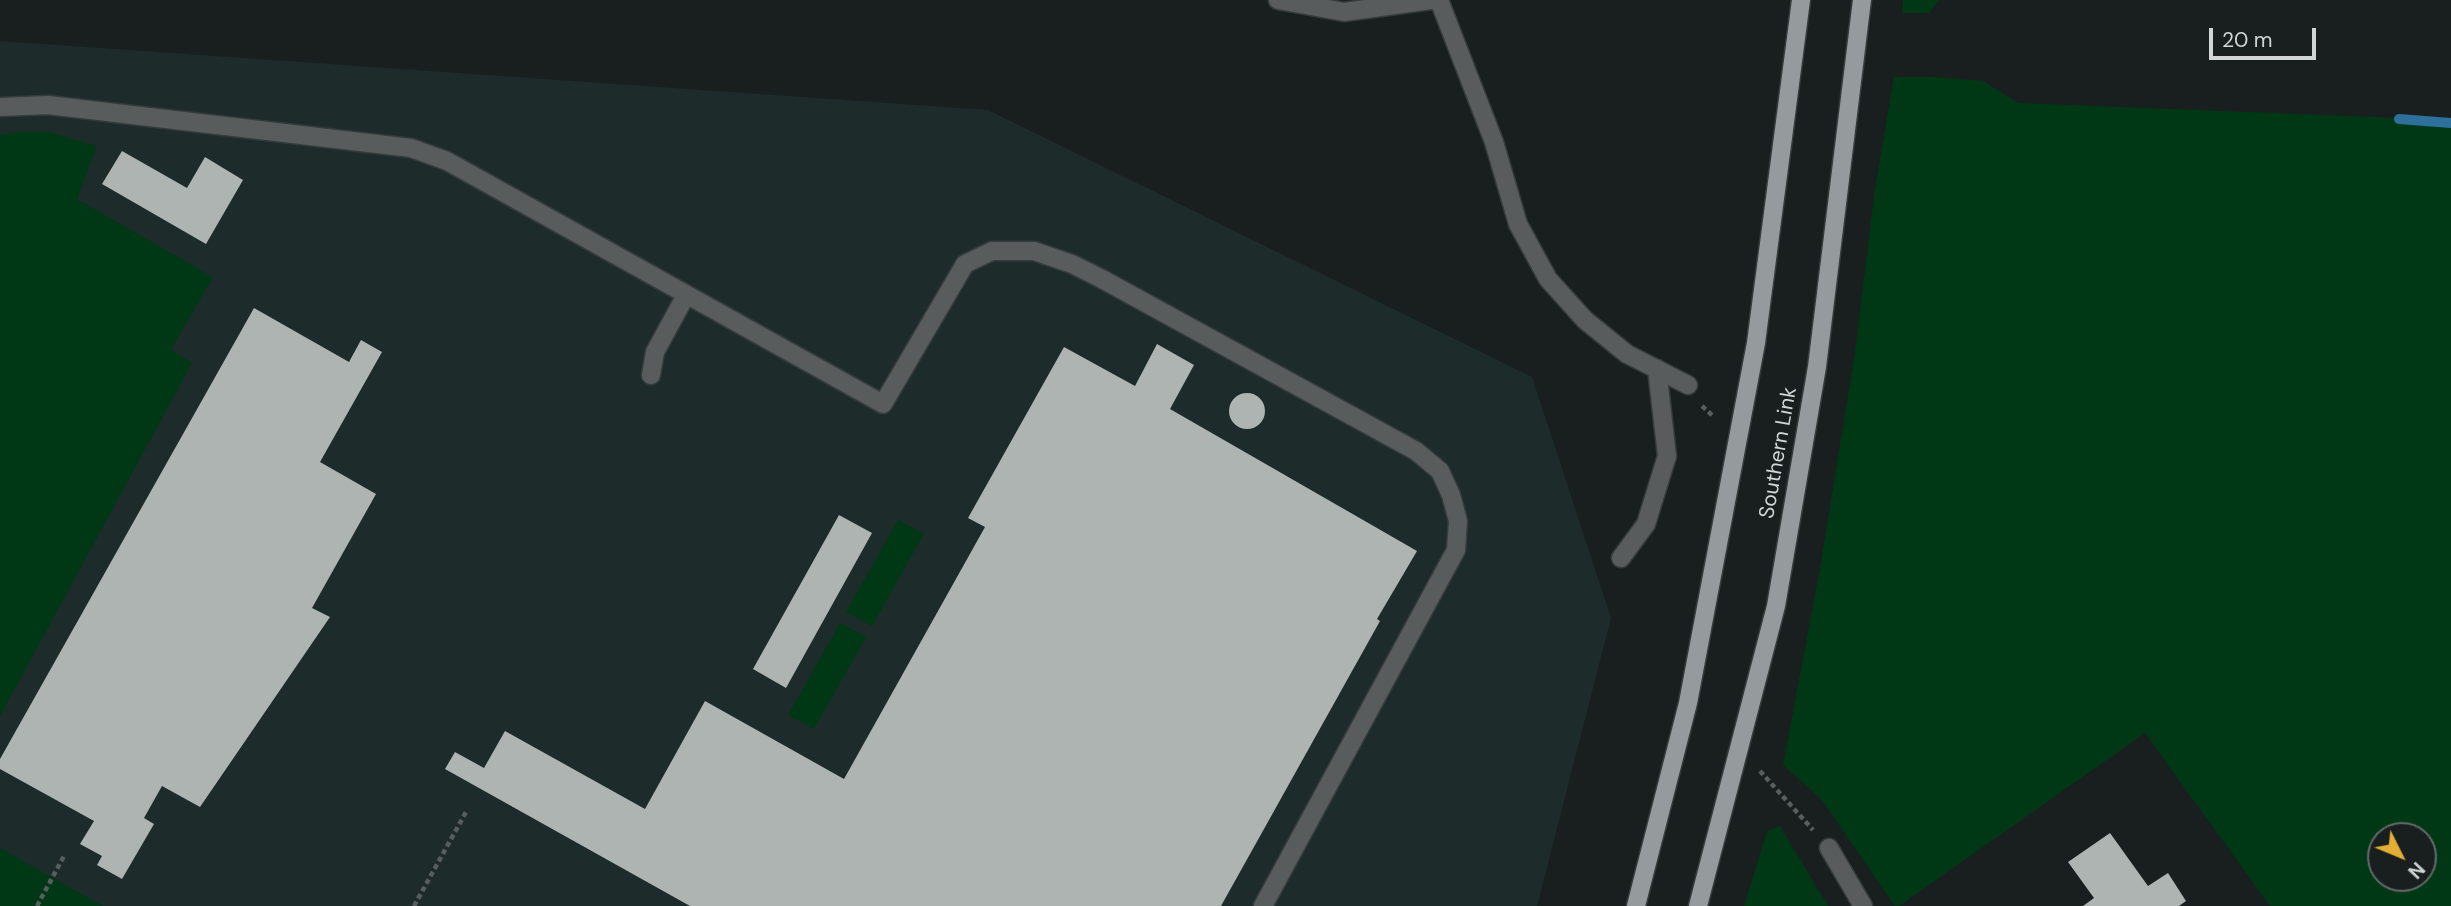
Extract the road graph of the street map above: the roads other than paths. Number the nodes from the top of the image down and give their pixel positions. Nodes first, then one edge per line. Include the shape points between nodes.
1 (1278, 0) edge
2 (1431, 0) edge
3 (1440, 0) edge
4 (1801, 0) edge
5 (1862, 0) edge
6 (0, 107) edge
7 (686, 295) junction
8 (1657, 369) junction
9 (651, 375) dead end
10 (1688, 385) dead end
11 (1621, 558) dead end
12 (1829, 848) road end
13 (1263, 906) edge
14 (1636, 906) edge
15 (1698, 906) edge
16 (1863, 906) edge

1 - 2 street via 1344,12
3 - 8 street via 1494,142 1518,223 1548,279 1585,320 1627,354
4 - 14 main road, Southern Link via 1754,356 1688,704
5 - 15 main road, Southern Link via 1817,367 1776,606
6 - 7 street via 48,105 411,148 447,161
7 - 9 street via 655,352
7 - 13 street via 883,404 965,264 992,251 1034,251 1114,286 1416,450 1440,471 1458,521 1456,550
8 - 10 street
8 - 11 street via 1667,456 1646,524
12 - 16 street

